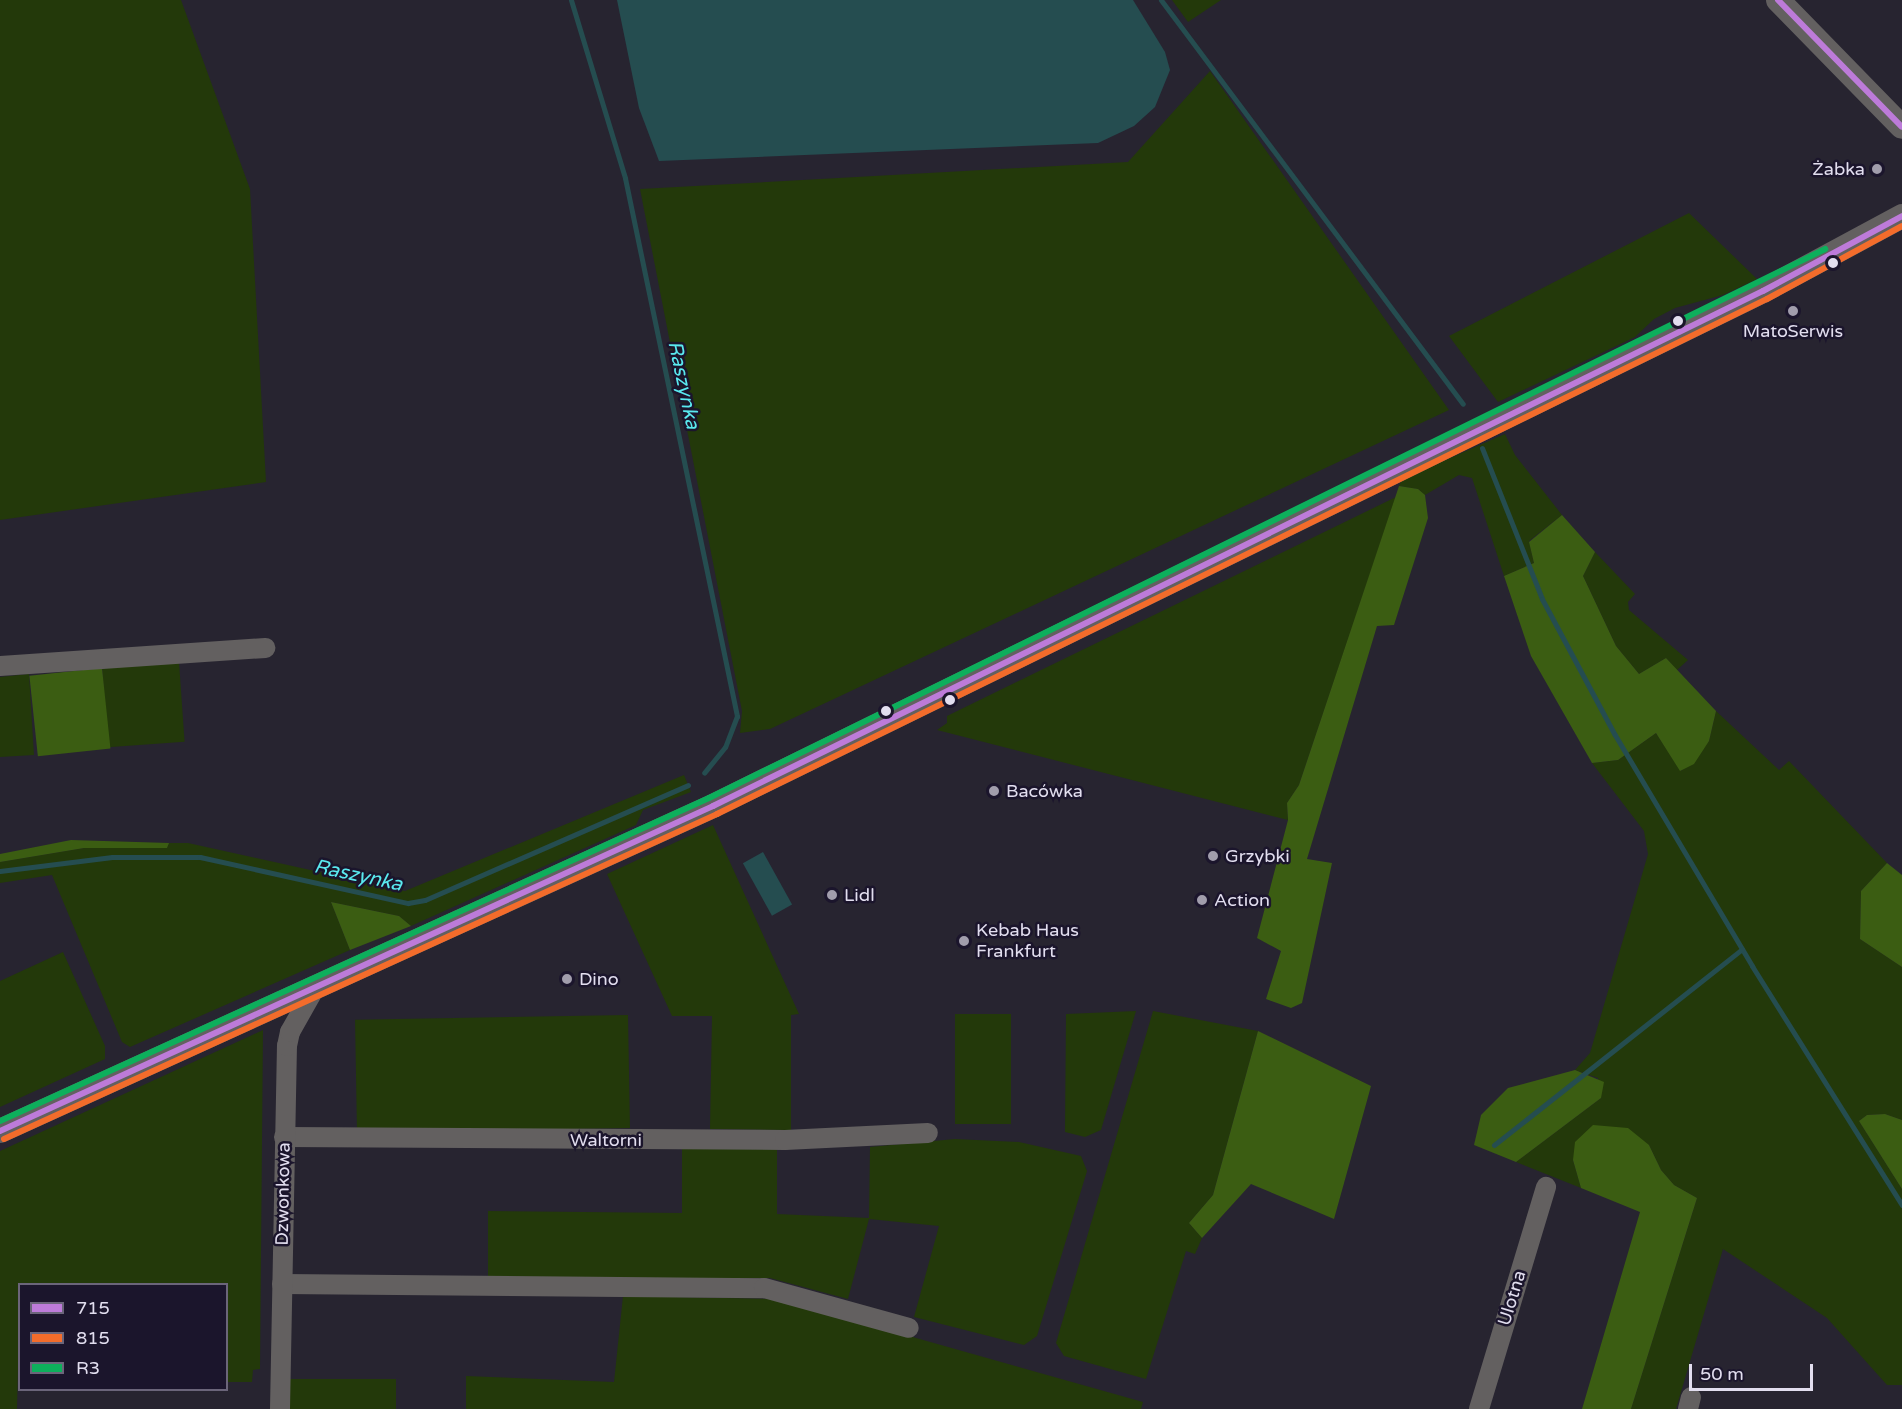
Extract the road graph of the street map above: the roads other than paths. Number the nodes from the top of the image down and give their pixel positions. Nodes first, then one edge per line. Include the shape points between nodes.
1 (1778, 0) edge
2 (1902, 127) edge
3 (1902, 216) edge
4 (265, 648) dead end
5 (0, 666) edge
6 (316, 986) junction
7 (0, 1131) edge
8 (928, 1133) dead end
9 (284, 1137) junction
10 (1546, 1187) dead end
11 (282, 1284) junction
12 (909, 1328) dead end
13 (280, 1409) edge
14 (1479, 1409) edge

1 - 2 street
3 - 6 street via 1763,291 735,796
4 - 5 street
6 - 7 street
6 - 9 street, Dzwonkowa via 290,1032
8 - 9 street, Waltorni via 785,1140
9 - 11 street, Dzwonkowa
10 - 14 street, Ulotna
11 - 12 street via 764,1288
11 - 13 street, Dzwonkowa

